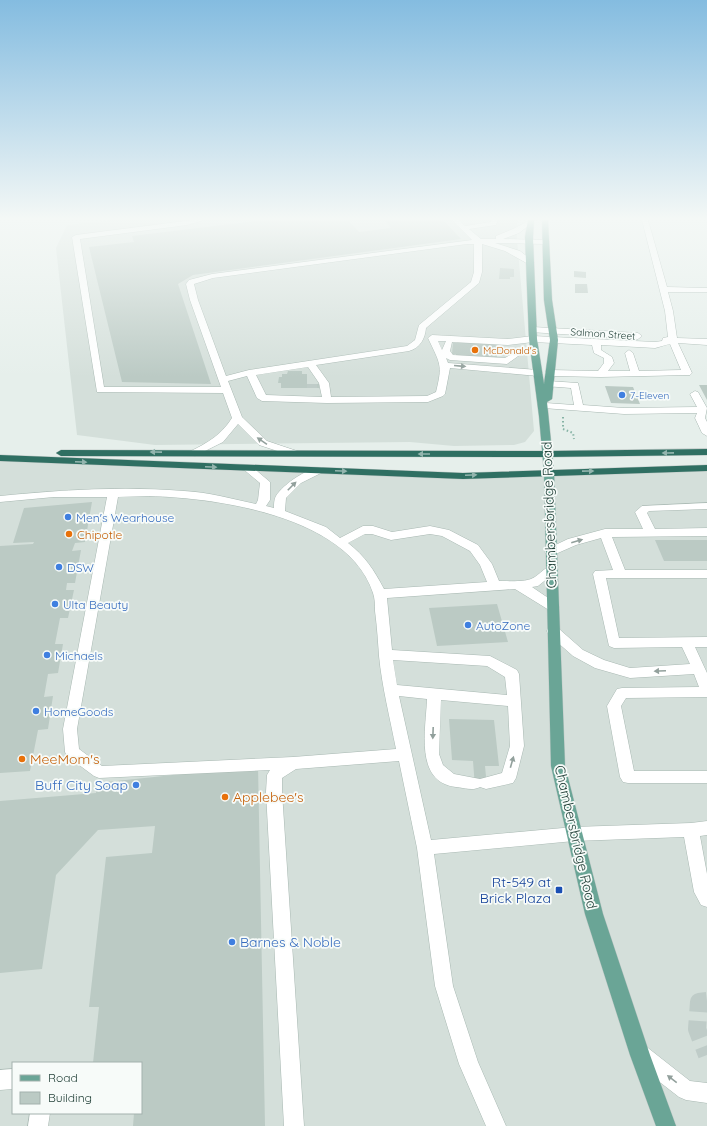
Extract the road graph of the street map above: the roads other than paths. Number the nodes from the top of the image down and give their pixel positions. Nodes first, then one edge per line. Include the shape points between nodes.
1 (82, 273) edge
2 (238, 273) edge
3 (478, 273) edge
4 (530, 273) edge
5 (547, 273) edge
6 (659, 273) edge
7 (663, 289) junction
8 (707, 290) edge
9 (533, 335) junction
10 (553, 336) junction
11 (421, 338) junction
12 (432, 338) junction
13 (467, 340) junction
14 (497, 341) junction
15 (673, 341) junction
16 (596, 342) junction
17 (707, 342) edge
18 (628, 353) dead end
19 (517, 354) junction
20 (310, 364) junction
21 (445, 365) junction
22 (507, 370) junction
23 (248, 373) junction
24 (538, 373) junction
25 (550, 373) junction
26 (635, 373) junction
27 (601, 374) junction
28 (318, 375) junction
29 (223, 380) junction
30 (548, 384) junction
31 (227, 390) junction
32 (695, 394) dead end
33 (311, 399) junction
34 (327, 400) junction
35 (579, 408) junction
36 (545, 411) junction
37 (703, 415) edge
38 (237, 418) junction
39 (707, 433) edge
40 (0, 451) edge
41 (707, 452) edge
42 (195, 453) junction
43 (293, 454) junction
44 (547, 454) junction
45 (0, 458) edge
46 (247, 468) junction
47 (707, 468) edge
48 (319, 470) junction
49 (548, 472) junction
50 (113, 493) junction
51 (0, 500) edge
52 (707, 506) edge
53 (259, 508) junction
54 (279, 513) junction
55 (707, 532) edge
56 (605, 533) junction
57 (651, 533) junction
58 (339, 543) junction
59 (551, 552) junction
60 (552, 570) junction
61 (622, 574) junction
62 (707, 574) edge
63 (519, 584) junction
64 (495, 586) junction
65 (380, 594) junction
66 (553, 607) junction
67 (553, 631) junction
68 (707, 642) edge
69 (687, 643) junction
70 (385, 654) junction
71 (699, 669) junction
72 (707, 689) edge
73 (391, 690) junction
74 (707, 692) edge
75 (434, 694) junction
76 (515, 701) junction
77 (405, 754) junction
78 (293, 762) junction
79 (707, 777) edge
80 (699, 829) edge
81 (574, 834) junction
82 (425, 848) junction
83 (707, 899) edge
84 (640, 1055) junction
85 (12, 1079) edge
86 (0, 1080) edge
87 (707, 1093) edge
88 (40, 1114) edge
89 (38, 1126) edge
90 (294, 1126) edge
91 (496, 1126) edge
92 (666, 1126) edge

1 - 31 street via 100,390
2 - 29 street via 212,276 190,284
3 - 11 street via 475,283 422,327
4 - 9 main road, Chambersbridge Road
5 - 10 main road, Chambersbridge Road
6 - 7 street
7 - 8 street
7 - 15 street
9 - 10 street, Salmon Street
9 - 14 street, Salmon Street via 508,342
9 - 24 main road, Chambersbridge Road
10 - 15 street, Salmon Street via 650,337
10 - 16 street, Salmon Street
10 - 25 main road, Chambersbridge Road
11 - 12 street
11 - 20 street via 409,348
12 - 13 street
12 - 21 street
13 - 14 street, Salmon Street
13 - 19 street via 450,342 447,345 447,354 450,357 507,361
14 - 19 street via 510,345
15 - 16 street, Salmon Street via 655,345
15 - 17 street, Salmon Street
15 - 26 street via 687,373
16 - 27 street via 597,351 608,357 609,363
18 - 26 street
19 - 22 street via 518,360
20 - 23 street
20 - 28 street
21 -> 22 street
21 - 34 street via 440,394 428,399
22 - 24 street
23 - 29 street
23 - 33 street via 262,398
24 - 36 main road, Chambersbridge Road
25 - 27 street
25 - 30 main road, Chambersbridge Road
26 - 27 street
28 - 33 street via 312,380
28 - 34 street via 324,384
29 - 31 street
30 - 35 street via 575,385
30 - 36 main road, Chambersbridge Road
31 - 38 street
32 - 37 street
33 - 34 street
35 - 36 street
35 - 37 street
36 - 44 main road, Chambersbridge Road
37 - 39 street
38 - 42 street via 227,435 220,441
43 -> 38 street via 263,443
42 -> 40 highway
41 -> 44 highway
42 - 43 highway
44 -> 43 highway
44 - 49 main road, Chambersbridge Road
45 -> 46 highway
46 - 48 highway
46 - 53 street via 265,482 264,500
49 -> 47 highway
48 -> 49 highway via 463,476
54 -> 48 street via 281,497 298,480
49 - 59 main road, Chambersbridge Road
50 - 51 street via 48,494
50 - 53 street via 184,494
50 - 78 street via 70,729 72,752 99,772
52 - 57 street via 646,508 641,512
53 - 54 street
54 - 58 street via 322,530
55 - 57 street
56 - 57 street
59 -> 56 street via 572,542
56 - 61 street
58 - 64 street via 363,530 373,530 391,536 430,530 445,533 474,548 486,564
58 - 65 street via 357,556 371,575
59 - 60 main road, Chambersbridge Road
60 - 63 street via 534,583
60 - 66 main road, Chambersbridge Road
61 - 62 street
61 - 69 street via 599,574 614,643
63 - 64 street
63 - 66 street
64 - 65 street
65 - 70 street
66 - 67 main road, Chambersbridge Road
71 -> 67 street via 630,673 600,664 578,653
67 - 81 main road, Chambersbridge Road via 558,766
68 - 69 street
69 - 71 street
70 - 73 street
70 - 76 street via 490,661 512,674
71 - 72 street
73 - 75 street
73 - 77 street
74 - 79 street via 622,693 614,706 628,777
75 - 76 street
75 -> 76 street via 432,754 436,769 451,780 480,783 508,778 517,746
77 - 78 street
77 - 82 street
78 - 90 street via 276,775 274,792
80 - 81 street
80 - 83 street via 702,892
81 - 82 street
81 - 84 main road, Chambersbridge Road via 594,914
82 - 91 street via 444,986 469,1064
87 -> 84 street via 686,1090
84 - 92 main road, Chambersbridge Road
85 - 86 street
88 - 89 street

